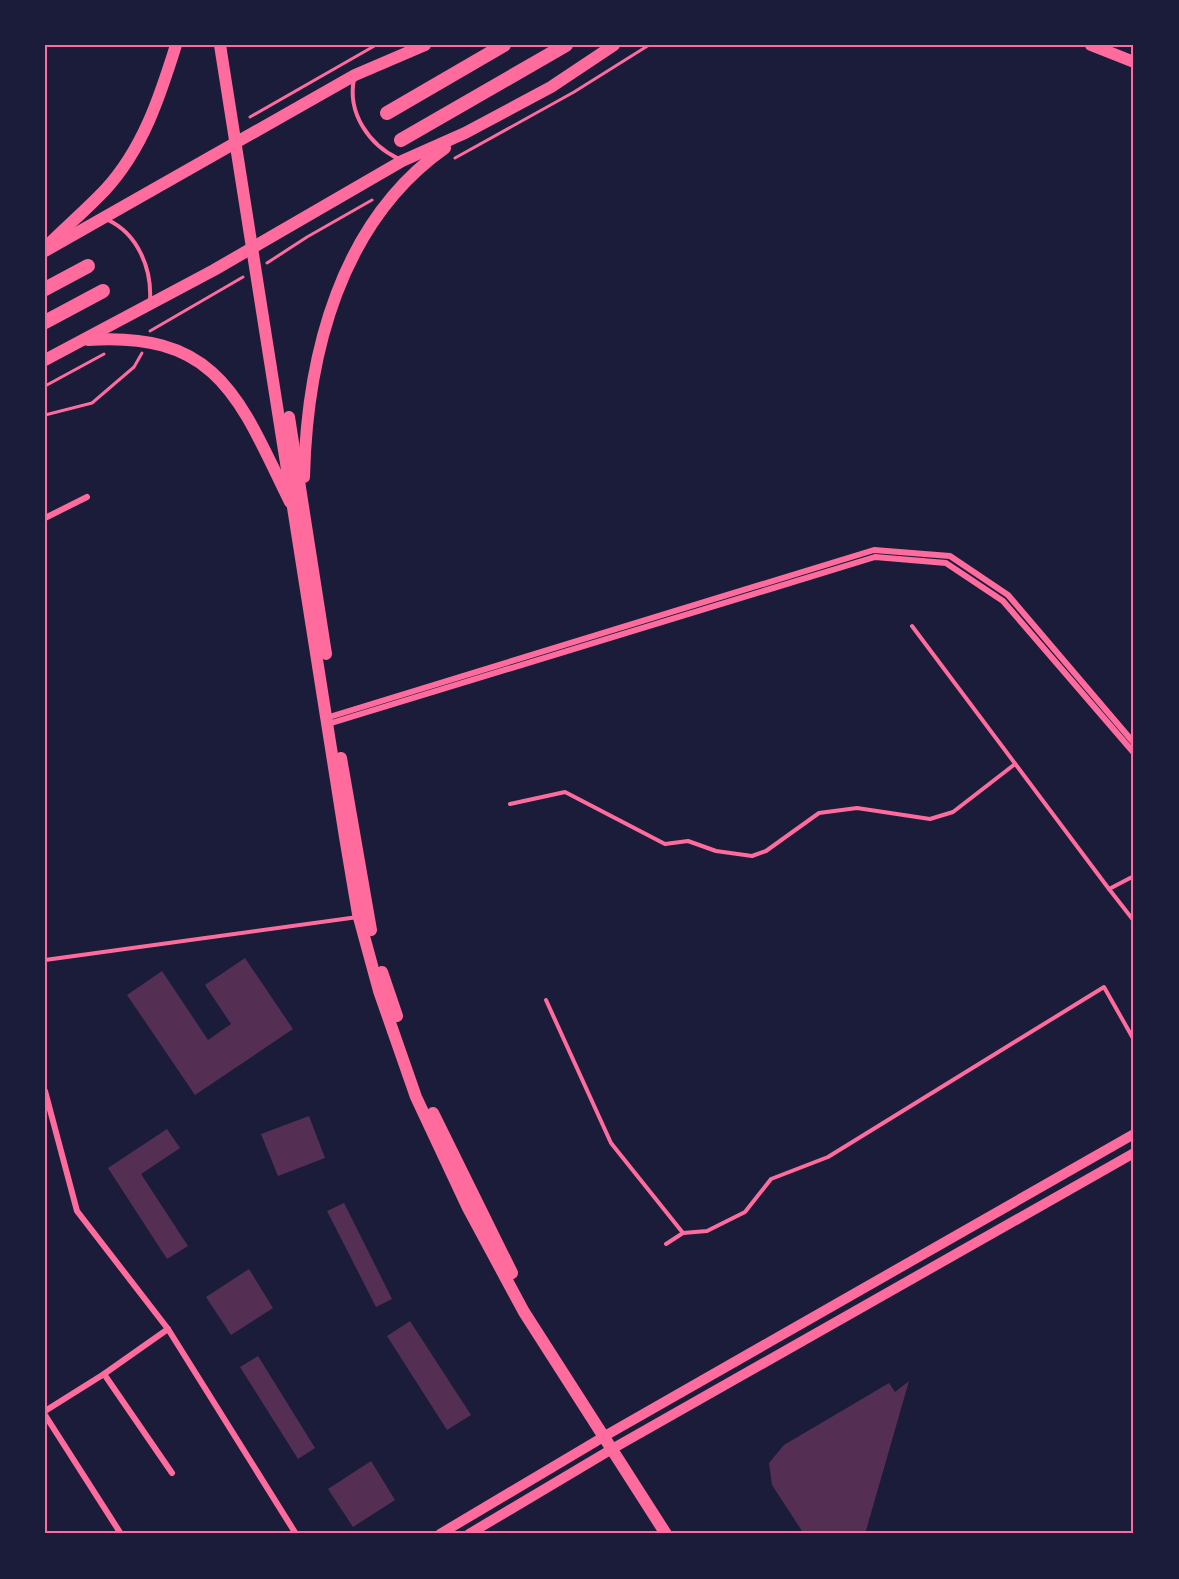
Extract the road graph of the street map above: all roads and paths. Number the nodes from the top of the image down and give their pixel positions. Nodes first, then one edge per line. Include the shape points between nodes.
1 (176, 45) edge
2 (220, 45) edge
3 (226, 45) edge
4 (425, 45) edge
5 (504, 45) edge
6 (566, 45) edge
7 (614, 45) edge
8 (649, 45) edge
9 (1091, 45) edge
10 (1108, 45) edge
11 (1134, 55) edge
12 (1134, 62) edge
13 (355, 75) junction
14 (387, 113) dead end
15 (465, 133) junction
16 (401, 140) dead end
17 (237, 142) junction
18 (402, 161) junction
19 (446, 162) dead end
20 (376, 198) dead end
21 (104, 218) junction
22 (256, 245) junction
23 (45, 250) edge
24 (88, 266) dead end
25 (260, 267) junction
26 (45, 289) edge
27 (103, 291) dead end
28 (150, 304) junction
29 (45, 322) edge
30 (135, 339) junction
31 (84, 340) junction
32 (149, 342) junction
33 (107, 353) dead end
34 (45, 360) edge
35 (45, 386) edge
36 (45, 415) edge
37 (87, 497) dead end
38 (300, 510) junction
39 (45, 518) edge
40 (912, 626) dead end
41 (331, 720) junction
42 (1134, 743) edge
43 (1134, 753) edge
44 (1015, 764) junction
45 (510, 804) dead end
46 (1134, 876) edge
47 (1108, 889) junction
48 (359, 917) junction
49 (1134, 921) edge
50 (45, 960) edge
51 (546, 1000) dead end
52 (1134, 1040) edge
53 (45, 1091) edge
54 (1134, 1134) edge
55 (1134, 1153) edge
56 (682, 1233) junction
57 (666, 1244) dead end
58 (168, 1329) junction
59 (104, 1374) junction
60 (45, 1413) edge
61 (607, 1434) junction
62 (615, 1447) junction
63 (172, 1473) dead end
64 (120, 1534) edge
65 (296, 1534) edge
66 (440, 1534) edge
67 (469, 1534) edge
68 (666, 1534) edge
69 (673, 1534) edge

1 - 23 main road via 153,115 130,157 106,189
2 - 17 main road
3 - 17 main road
4 - 13 main road
5 - 14 highway
6 - 16 highway
7 - 15 main road via 551,87
8 - 19 path via 574,92
9 - 12 main road
10 - 11 main road
13 - 17 main road
13 - 18 lane via 351,95 354,111 374,143
15 - 18 main road
15 - 38 main road via 423,164 399,188 359,245 340,284 320,348 310,399
17 - 21 main road
17 - 22 main road
18 - 22 main road
20 - 25 path
21 - 23 main road
21 - 28 lane via 129,235 146,264 151,283
22 - 25 main road
22 - 28 main road
24 - 26 highway
25 - 30 path
25 - 38 main road
27 - 29 highway
28 - 31 main road
30 - 31 main road
30 - 32 main road
31 - 34 main road
32 - 36 path via 134,367 92,403
32 - 38 main road via 185,353 236,397
33 - 35 path
37 - 39 street
38 - 41 main road
40 - 44 lane
41 - 42 street via 874,550 950,556 1008,595
41 - 43 street via 875,557 946,563 1003,601
41 - 48 main road
41 - 61 main road via 367,918 386,986 425,1096 530,1309
44 - 45 lane via 953,812 930,819 857,808 819,813 766,851 752,856 716,851 688,841 666,844 565,792
44 - 47 lane
46 - 47 lane
47 - 49 lane
48 - 50 lane
48 - 61 main road via 379,991 416,1097 468,1208 524,1312
51 - 56 lane via 611,1143
52 - 56 lane via 1104,987 828,1157 771,1179 745,1212 707,1231
53 - 58 street via 76,1211
54 - 61 street
55 - 62 street
56 - 57 lane
58 - 59 street
58 - 65 street
59 - 60 street
59 - 63 street
60 - 64 street
61 - 62 main road
61 - 66 street
62 - 67 street
62 - 68 main road
62 - 69 main road

